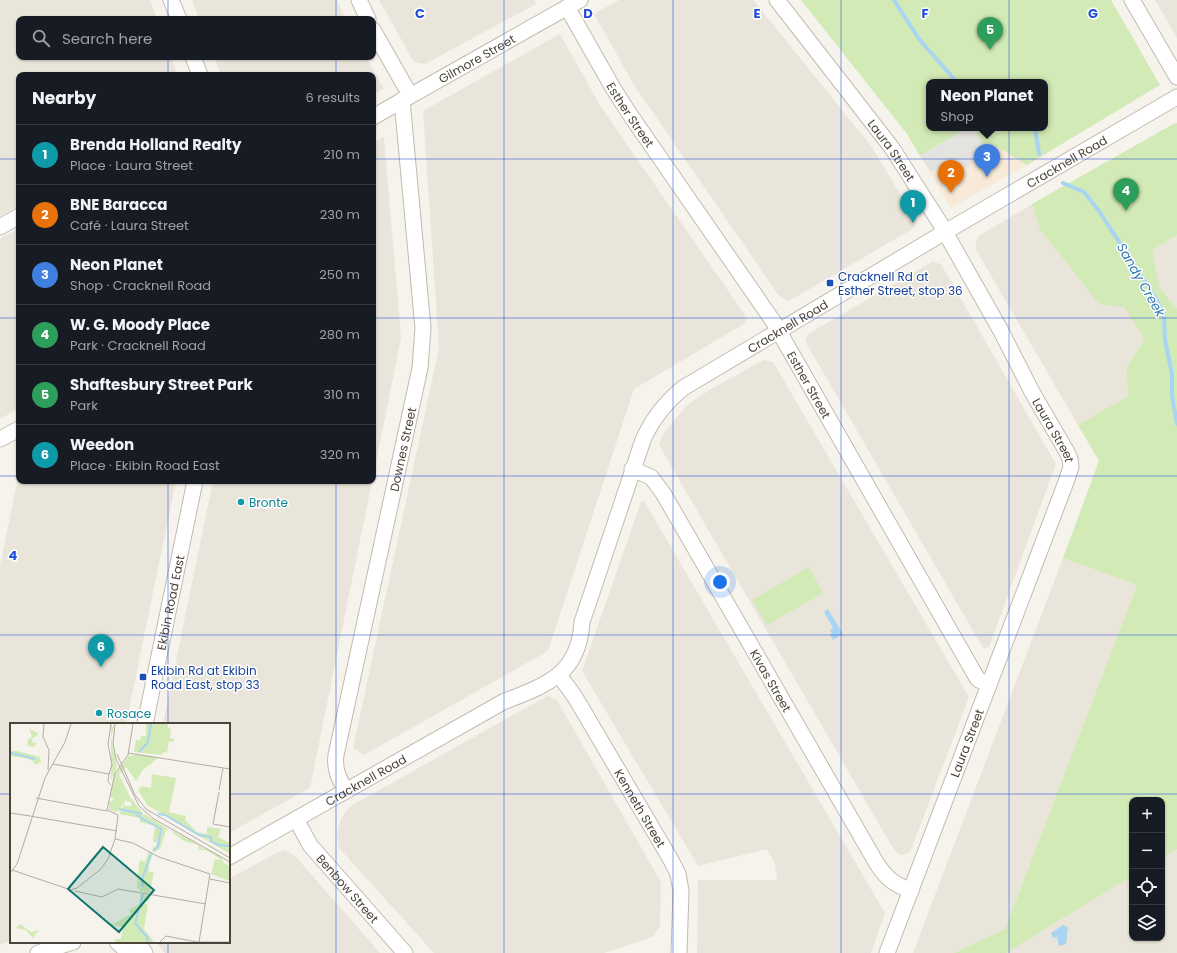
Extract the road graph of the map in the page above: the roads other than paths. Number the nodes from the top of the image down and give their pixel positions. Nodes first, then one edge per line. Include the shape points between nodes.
1 (171, 0) edge
2 (359, 0) edge
3 (777, 0) edge
4 (1132, 0) edge
5 (573, 4) edge
6 (178, 16) edge
7 (367, 16) edge
8 (376, 36) edge
9 (194, 60) edge
10 (199, 72) edge
11 (1177, 77) edge
12 (1177, 97) edge
13 (406, 98) junction
14 (376, 114) edge
15 (16, 218) edge
16 (0, 227) edge
17 (945, 232) junction
18 (778, 331) junction
19 (16, 431) edge
20 (0, 439) edge
21 (632, 469) junction
22 (194, 484) edge
23 (582, 622) junction
24 (559, 675) junction
25 (989, 685) junction
26 (503, 702) junction
27 (145, 723) edge
28 (346, 791) junction
29 (296, 820) junction
30 (230, 856) edge
31 (911, 891) junction
32 (69, 943) edge
33 (119, 943) edge
34 (138, 943) edge
35 (45, 949) edge
36 (129, 953) edge
37 (145, 953) edge
38 (405, 953) edge
39 (679, 953) edge
40 (887, 953) edge

1 - 6 street
2 - 7 street
3 - 17 street, Laura Street via 892,148
4 - 11 street
5 - 13 street, Gilmore Street
5 - 18 street, Esther Street via 624,105
8 - 13 street
9 - 10 street
12 - 17 street, Cracknell Road
13 - 14 street, Gilmore Street
13 - 28 street, Downes Street via 423,328 420,368 336,755 335,765
15 - 16 street
17 - 18 street, Cracknell Road
17 - 25 street, Laura Street via 1071,463
18 - 21 street, Cracknell Road via 672,397 650,425
18 - 25 street, Esther Street via 977,678
19 - 20 street
21 - 23 street, Cracknell Road
21 - 31 street, Kivas Street via 651,477 663,493 877,864 894,884
22 - 27 street, Ekibin Road East
23 - 24 street, Cracknell Road via 581,637 575,654
23 - 26 street, Cracknell Road via 572,636 565,655 556,665
24 - 26 street, Cracknell Road via 531,691
24 - 39 street, Kenneth Street via 575,697 678,874 681,891
25 - 31 street, Laura Street
26 - 28 street, Cracknell Road
28 - 29 street, Cracknell Road
29 - 30 street, Cracknell Road
29 - 38 street, Benbow Street via 310,845
31 - 40 street, Laura Street
32 - 35 street
33 - 36 street
34 - 37 street

